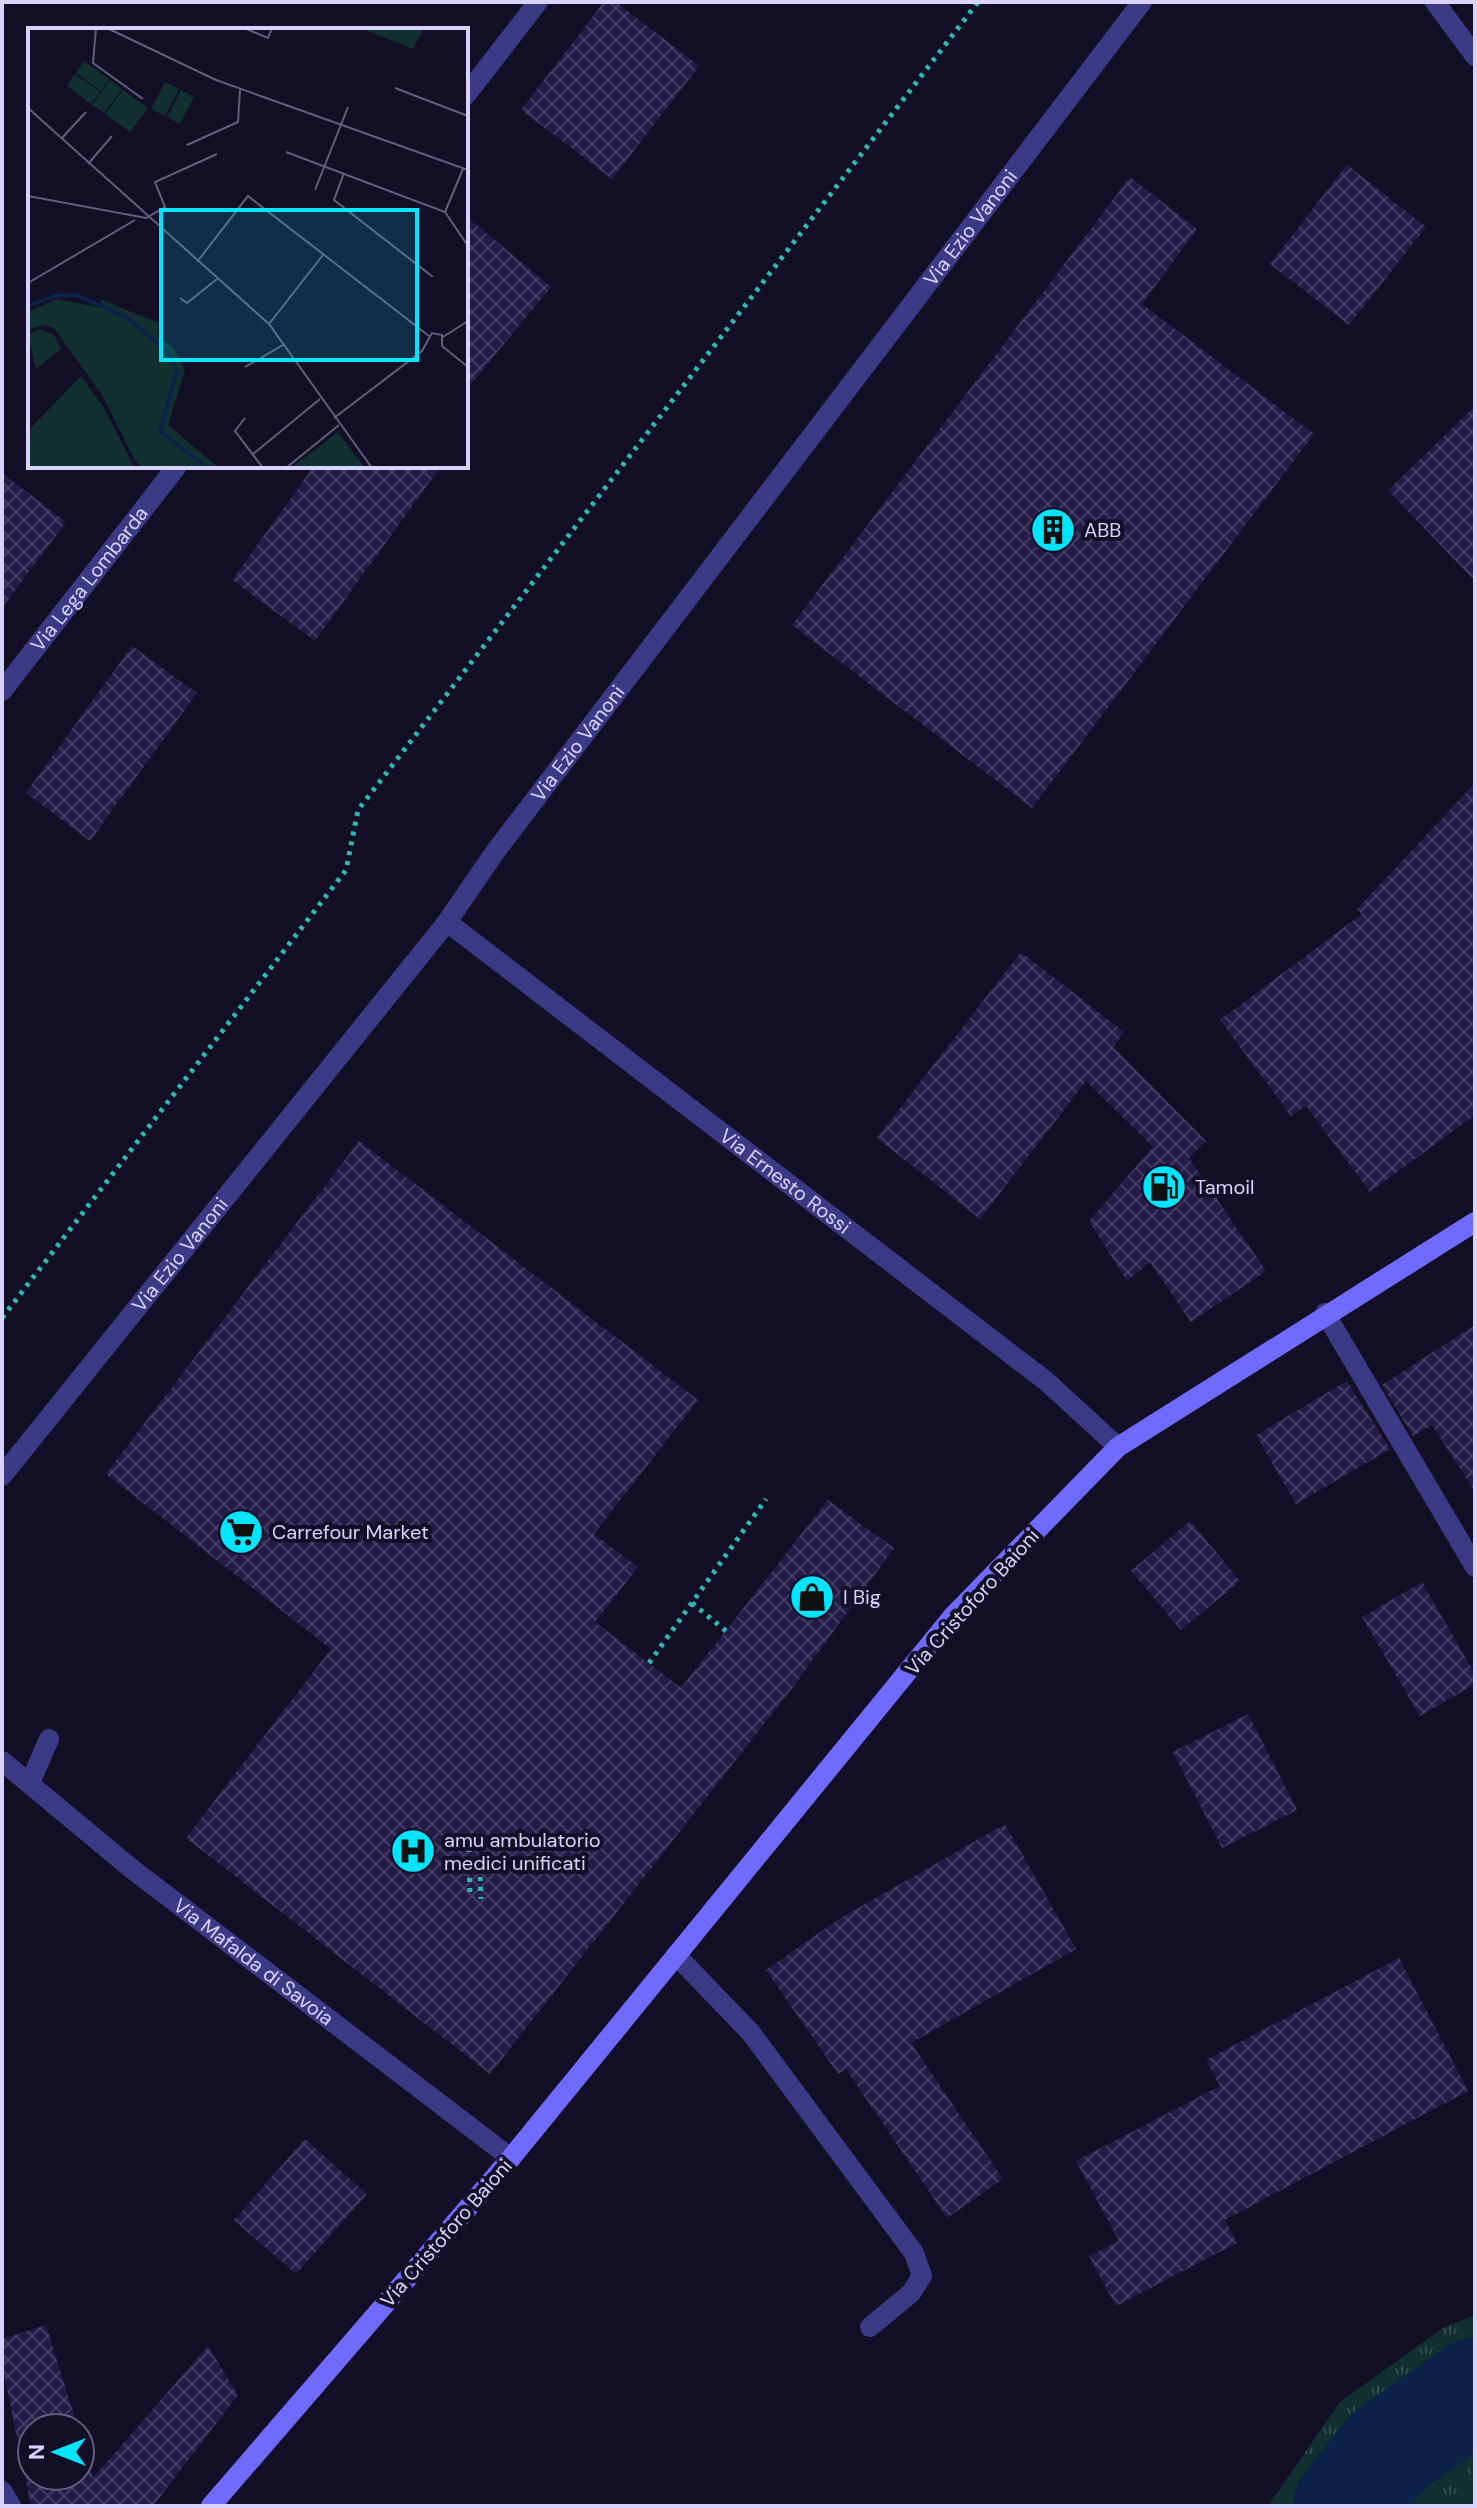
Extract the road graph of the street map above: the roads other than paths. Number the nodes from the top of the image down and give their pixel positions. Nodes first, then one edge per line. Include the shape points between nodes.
1 (538, 2) edge
2 (1142, 2) edge
3 (1435, 2) edge
4 (1475, 56) edge
5 (468, 92) edge
6 (175, 468) edge
7 (2, 691) edge
8 (447, 922) junction
9 (1475, 1222) edge
10 (1325, 1313) junction
11 (1118, 1447) junction
12 (2, 1476) edge
13 (1475, 1567) edge
14 (49, 1739) dead end
15 (2, 1761) edge
16 (30, 1783) junction
17 (676, 1955) junction
18 (511, 2158) junction
19 (870, 2327) dead end
20 (2, 2491) edge
21 (11, 2506) edge
22 (211, 2506) edge

1 - 5 street
2 - 8 street, Via Ezio Vanoni
3 - 4 street
6 - 7 street, Via Lega Lombarda
8 - 11 street, Via Ernesto Rossi via 1046,1381
8 - 12 street, Via Ezio Vanoni
9 - 10 street, Via Cristoforo Baioni
10 - 11 street, Via Cristoforo Baioni
10 - 13 street
11 - 17 street, Via Cristoforo Baioni via 953,1616
14 - 16 street
15 - 16 street, Via Mafalda di Savoia
16 - 18 street, Via Mafalda di Savoia via 132,1869
17 - 18 street, Via Cristoforo Baioni
17 - 19 street via 751,2033 914,2253 922,2276 911,2293
18 - 22 street, Via Cristoforo Baioni
20 - 21 street

